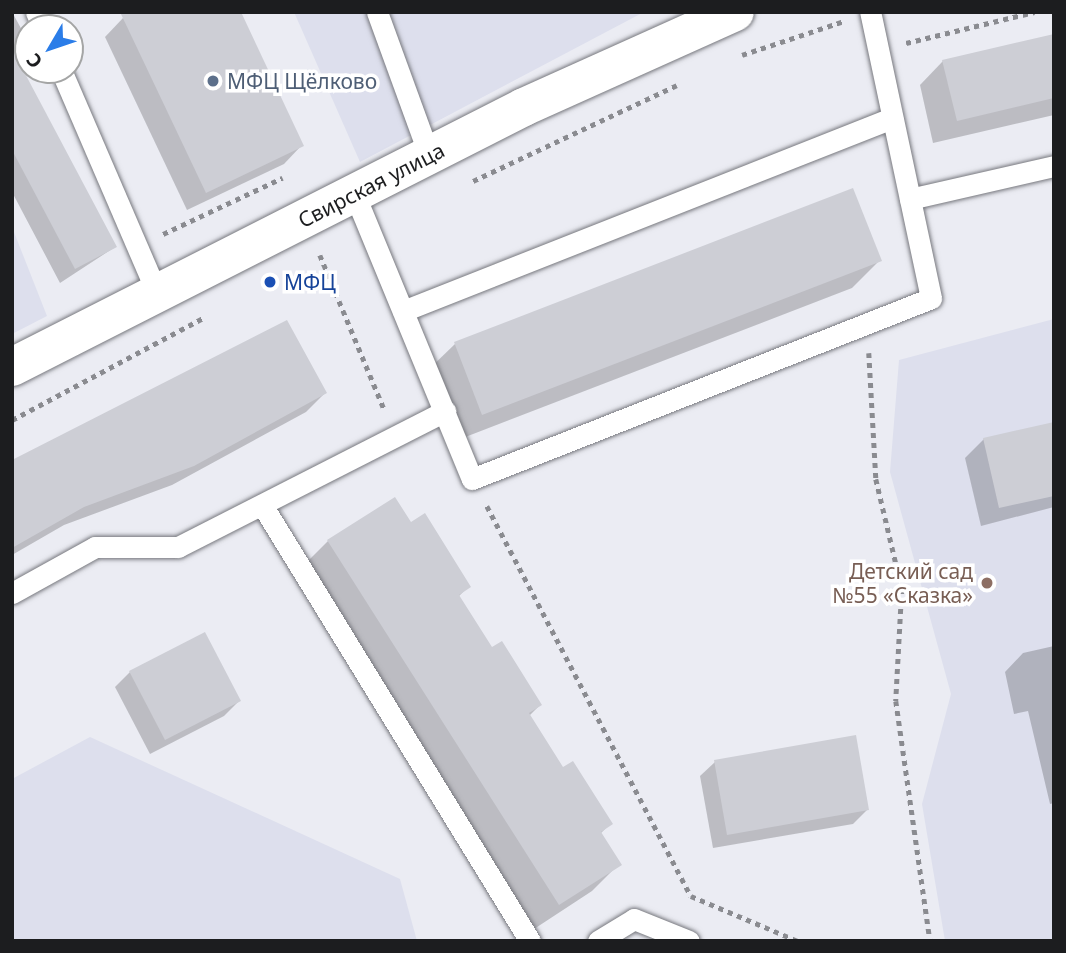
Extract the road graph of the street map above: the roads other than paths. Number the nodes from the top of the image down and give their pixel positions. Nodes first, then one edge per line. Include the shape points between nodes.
1 (377, 12) edge
2 (735, 12) edge
3 (870, 12) edge
4 (67, 84) edge
5 (892, 118) junction
6 (429, 155) junction
7 (1054, 166) edge
8 (354, 193) junction
9 (910, 199) junction
10 (157, 293) junction
11 (403, 311) junction
12 (12, 367) edge
13 (445, 411) junction
14 (264, 508) junction
15 (12, 593) edge
16 (530, 941) edge
17 (598, 941) edge
18 (689, 941) edge

1 - 6 lane
2 - 6 street, Свирская улица
3 - 5 lane
4 - 10 lane
5 - 9 lane
5 - 11 lane
6 - 8 street, Свирская улица
7 - 9 lane
8 - 10 street, Свирская улица
8 - 11 lane
9 - 13 lane via 931,298 472,479
10 - 12 street, Свирская улица
11 - 13 lane
13 - 14 lane
14 - 15 lane via 178,547 94,547
14 - 16 lane
17 - 18 lane via 634,919

